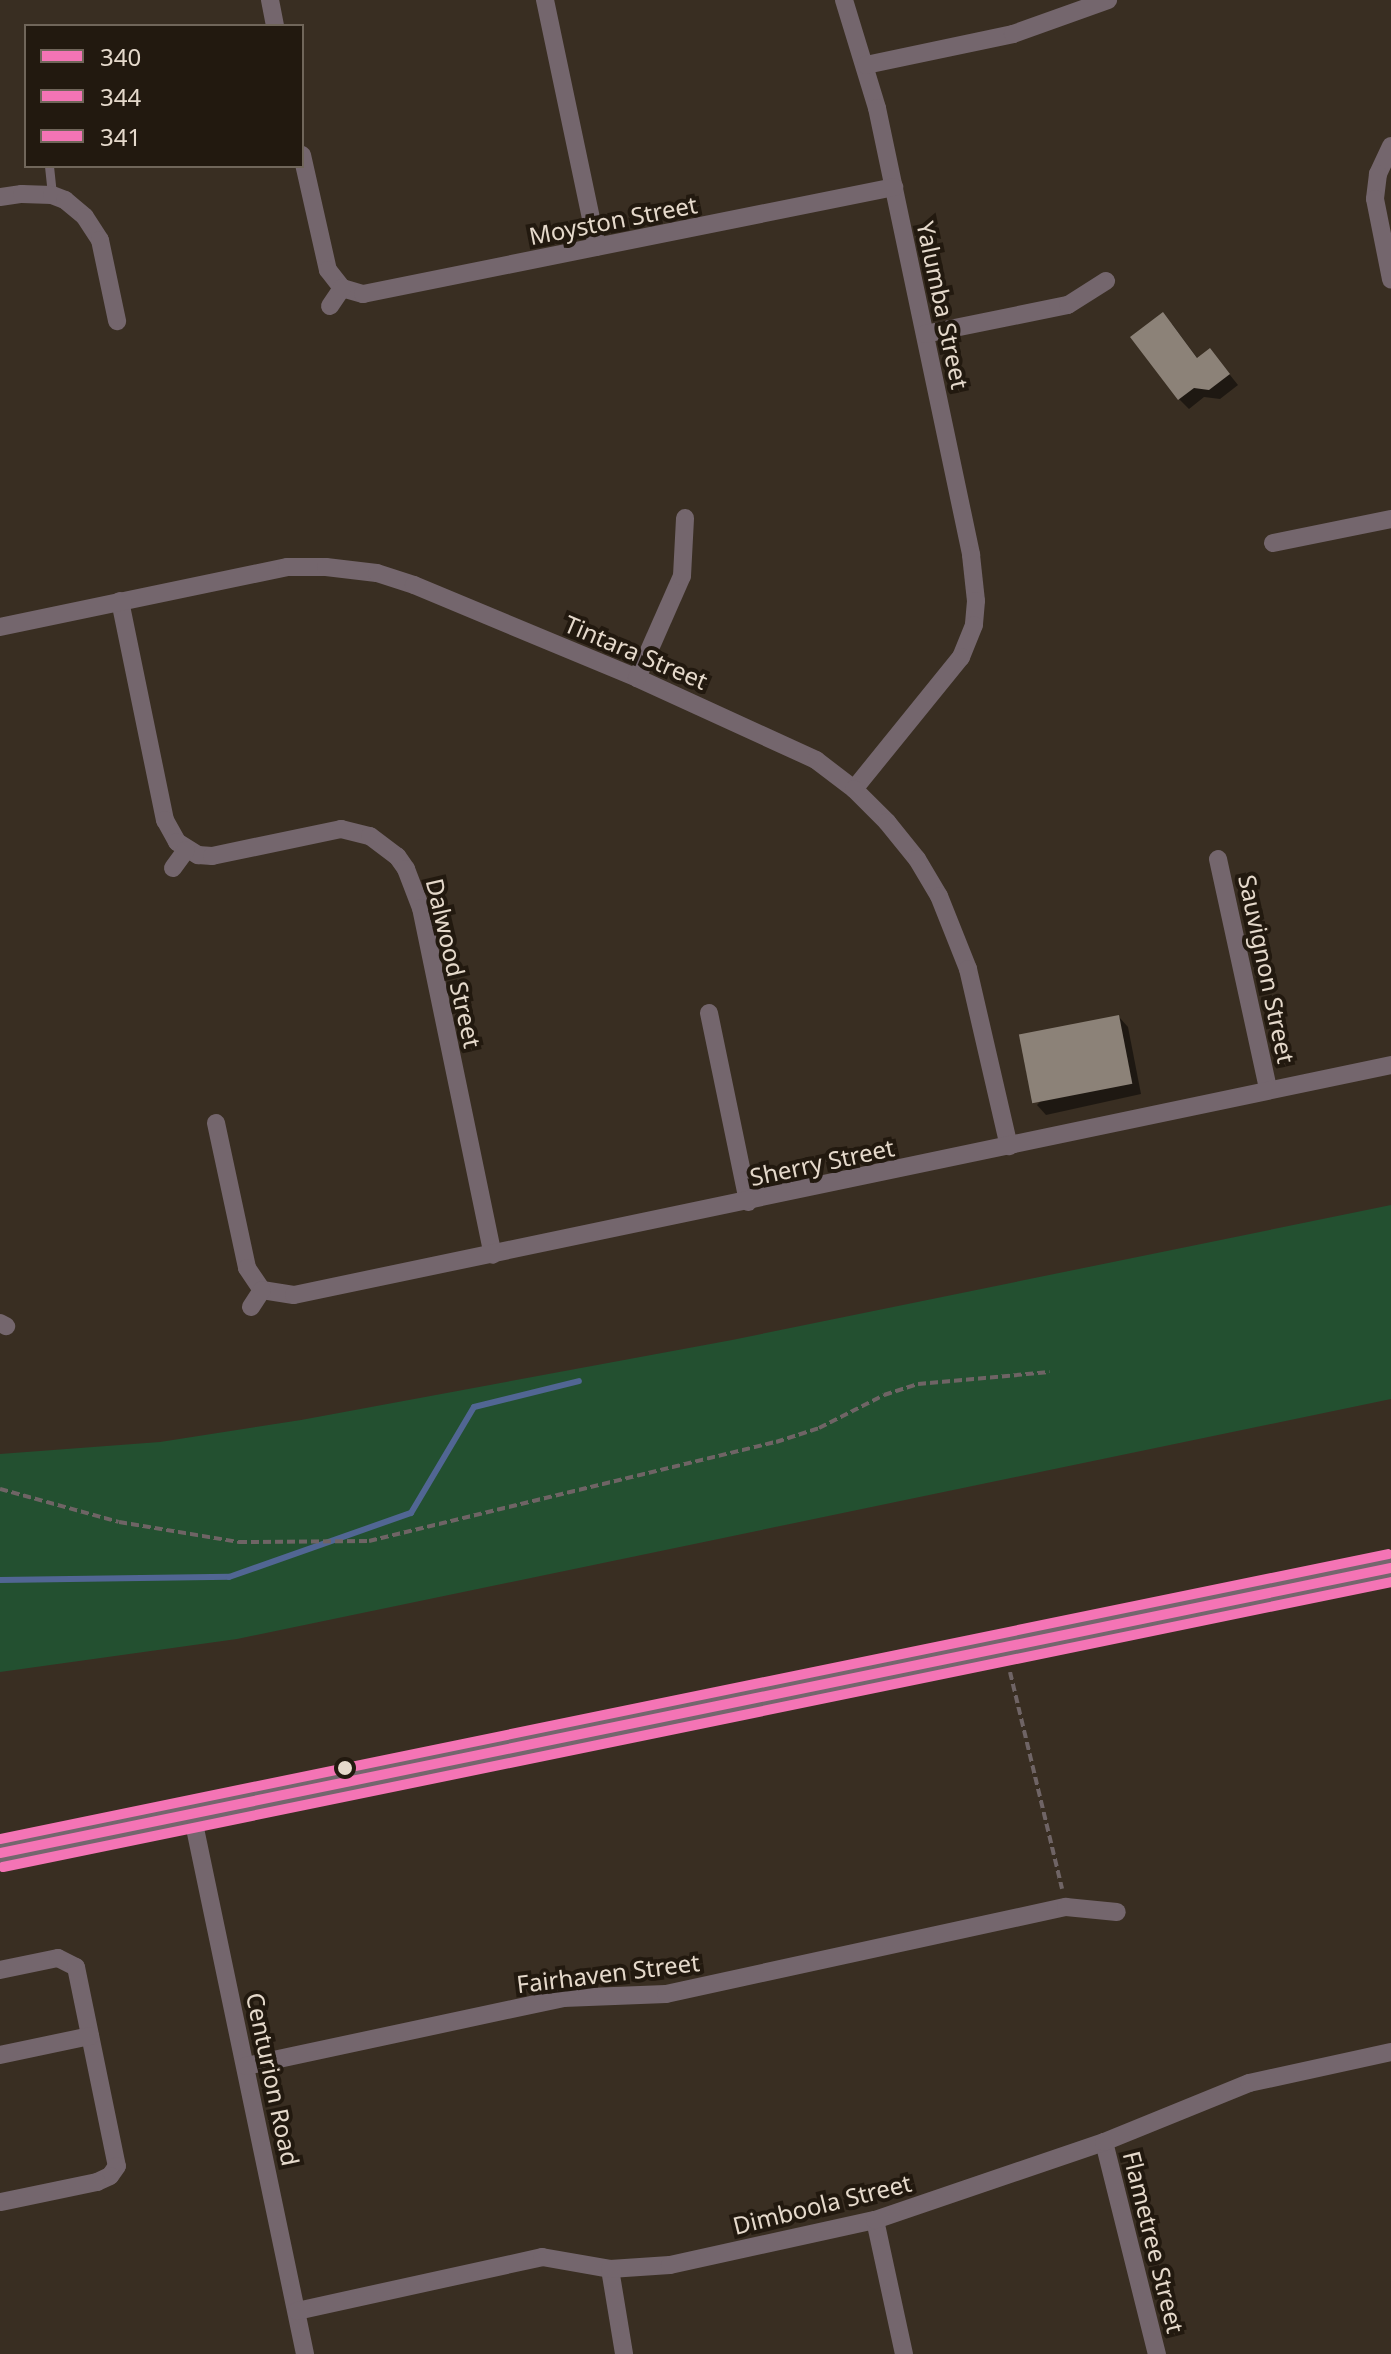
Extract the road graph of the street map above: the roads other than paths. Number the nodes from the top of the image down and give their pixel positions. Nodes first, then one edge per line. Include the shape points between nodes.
1 (270, 0) edge
2 (545, 0) edge
3 (844, 0) edge
4 (1108, 0) edge
5 (275, 24) edge
6 (866, 65) junction
7 (1391, 146) edge
8 (304, 165) edge
9 (49, 168) edge
10 (894, 187) junction
11 (52, 195) junction
12 (0, 197) edge
13 (597, 247) junction
14 (1391, 279) edge
15 (1106, 281) dead end
16 (342, 288) junction
17 (330, 306) dead end
18 (117, 321) dead end
19 (925, 334) junction
20 (685, 518) dead end
21 (1391, 519) edge
22 (1273, 543) dead end
23 (120, 601) junction
24 (0, 627) edge
25 (637, 678) junction
26 (854, 789) junction
27 (186, 850) junction
28 (1218, 859) dead end
29 (173, 868) dead end
30 (709, 1013) dead end
31 (1391, 1065) edge
32 (1268, 1089) junction
33 (216, 1123) dead end
34 (1009, 1146) junction
35 (748, 1202) junction
36 (493, 1255) junction
37 (262, 1290) junction
38 (251, 1307) dead end
39 (1391, 1568) edge
40 (192, 1814) junction
41 (0, 1853) edge
42 (1117, 1912) dead end
43 (0, 1970) edge
44 (90, 2036) junction
45 (1391, 2052) edge
46 (0, 2055) edge
47 (246, 2066) junction
48 (1104, 2142) junction
49 (0, 2202) edge
50 (875, 2220) junction
51 (610, 2269) junction
52 (297, 2311) junction
53 (305, 2354) edge
54 (624, 2354) edge
55 (904, 2354) edge
56 (1157, 2354) edge

1 - 5 street
2 - 13 street
3 - 6 street, Yalumba Street
4 - 6 street via 1013,34
6 - 10 street, Yalumba Street
7 - 14 street via 1378,174 1375,199
8 - 16 street via 323,256
9 - 11 lane
10 - 13 street, Moyston Street
10 - 19 street, Yalumba Street
11 - 12 street
11 - 18 street via 75,207 94,228
13 - 16 street, Moyston Street via 372,293
15 - 19 street via 1068,305
16 - 17 street
19 - 26 street, Yalumba Street via 982,626 951,672
20 - 25 street via 682,576
21 - 22 street
23 - 24 street, Tintara Street
23 - 25 street, Tintara Street via 287,567 377,573
23 - 27 street via 165,820
25 - 26 street, Tintara Street via 805,755
26 - 34 street, Tintara Street via 917,859 956,934
27 - 29 street
27 - 36 street, Dalwood Street via 226,854 341,829 370,836 397,856 421,908
28 - 32 street, Sauvignon Street
30 - 35 street
31 - 32 street, Sherry Street
32 - 34 street, Sherry Street
33 - 37 street via 242,1253
34 - 35 street, Sherry Street
35 - 36 street, Sherry Street
36 - 37 street, Sherry Street via 294,1295
37 - 38 street
39 - 40 street
40 - 41 street
40 - 47 street, Centurion Road
42 - 47 street, Fairhaven Street via 1066,1907 666,1994 563,1998
43 - 44 street via 68,1960 76,1967
44 - 46 street
44 - 49 street via 117,2166 97,2182
45 - 48 street, Dimboola Street via 1249,2083
47 - 52 street, Centurion Road
48 - 50 street, Dimboola Street
48 - 56 street, Flametree Street
50 - 51 street, Dimboola Street via 670,2265
50 - 55 street
51 - 52 street, Dimboola Street via 542,2257
51 - 54 street
52 - 53 street, Centurion Road

